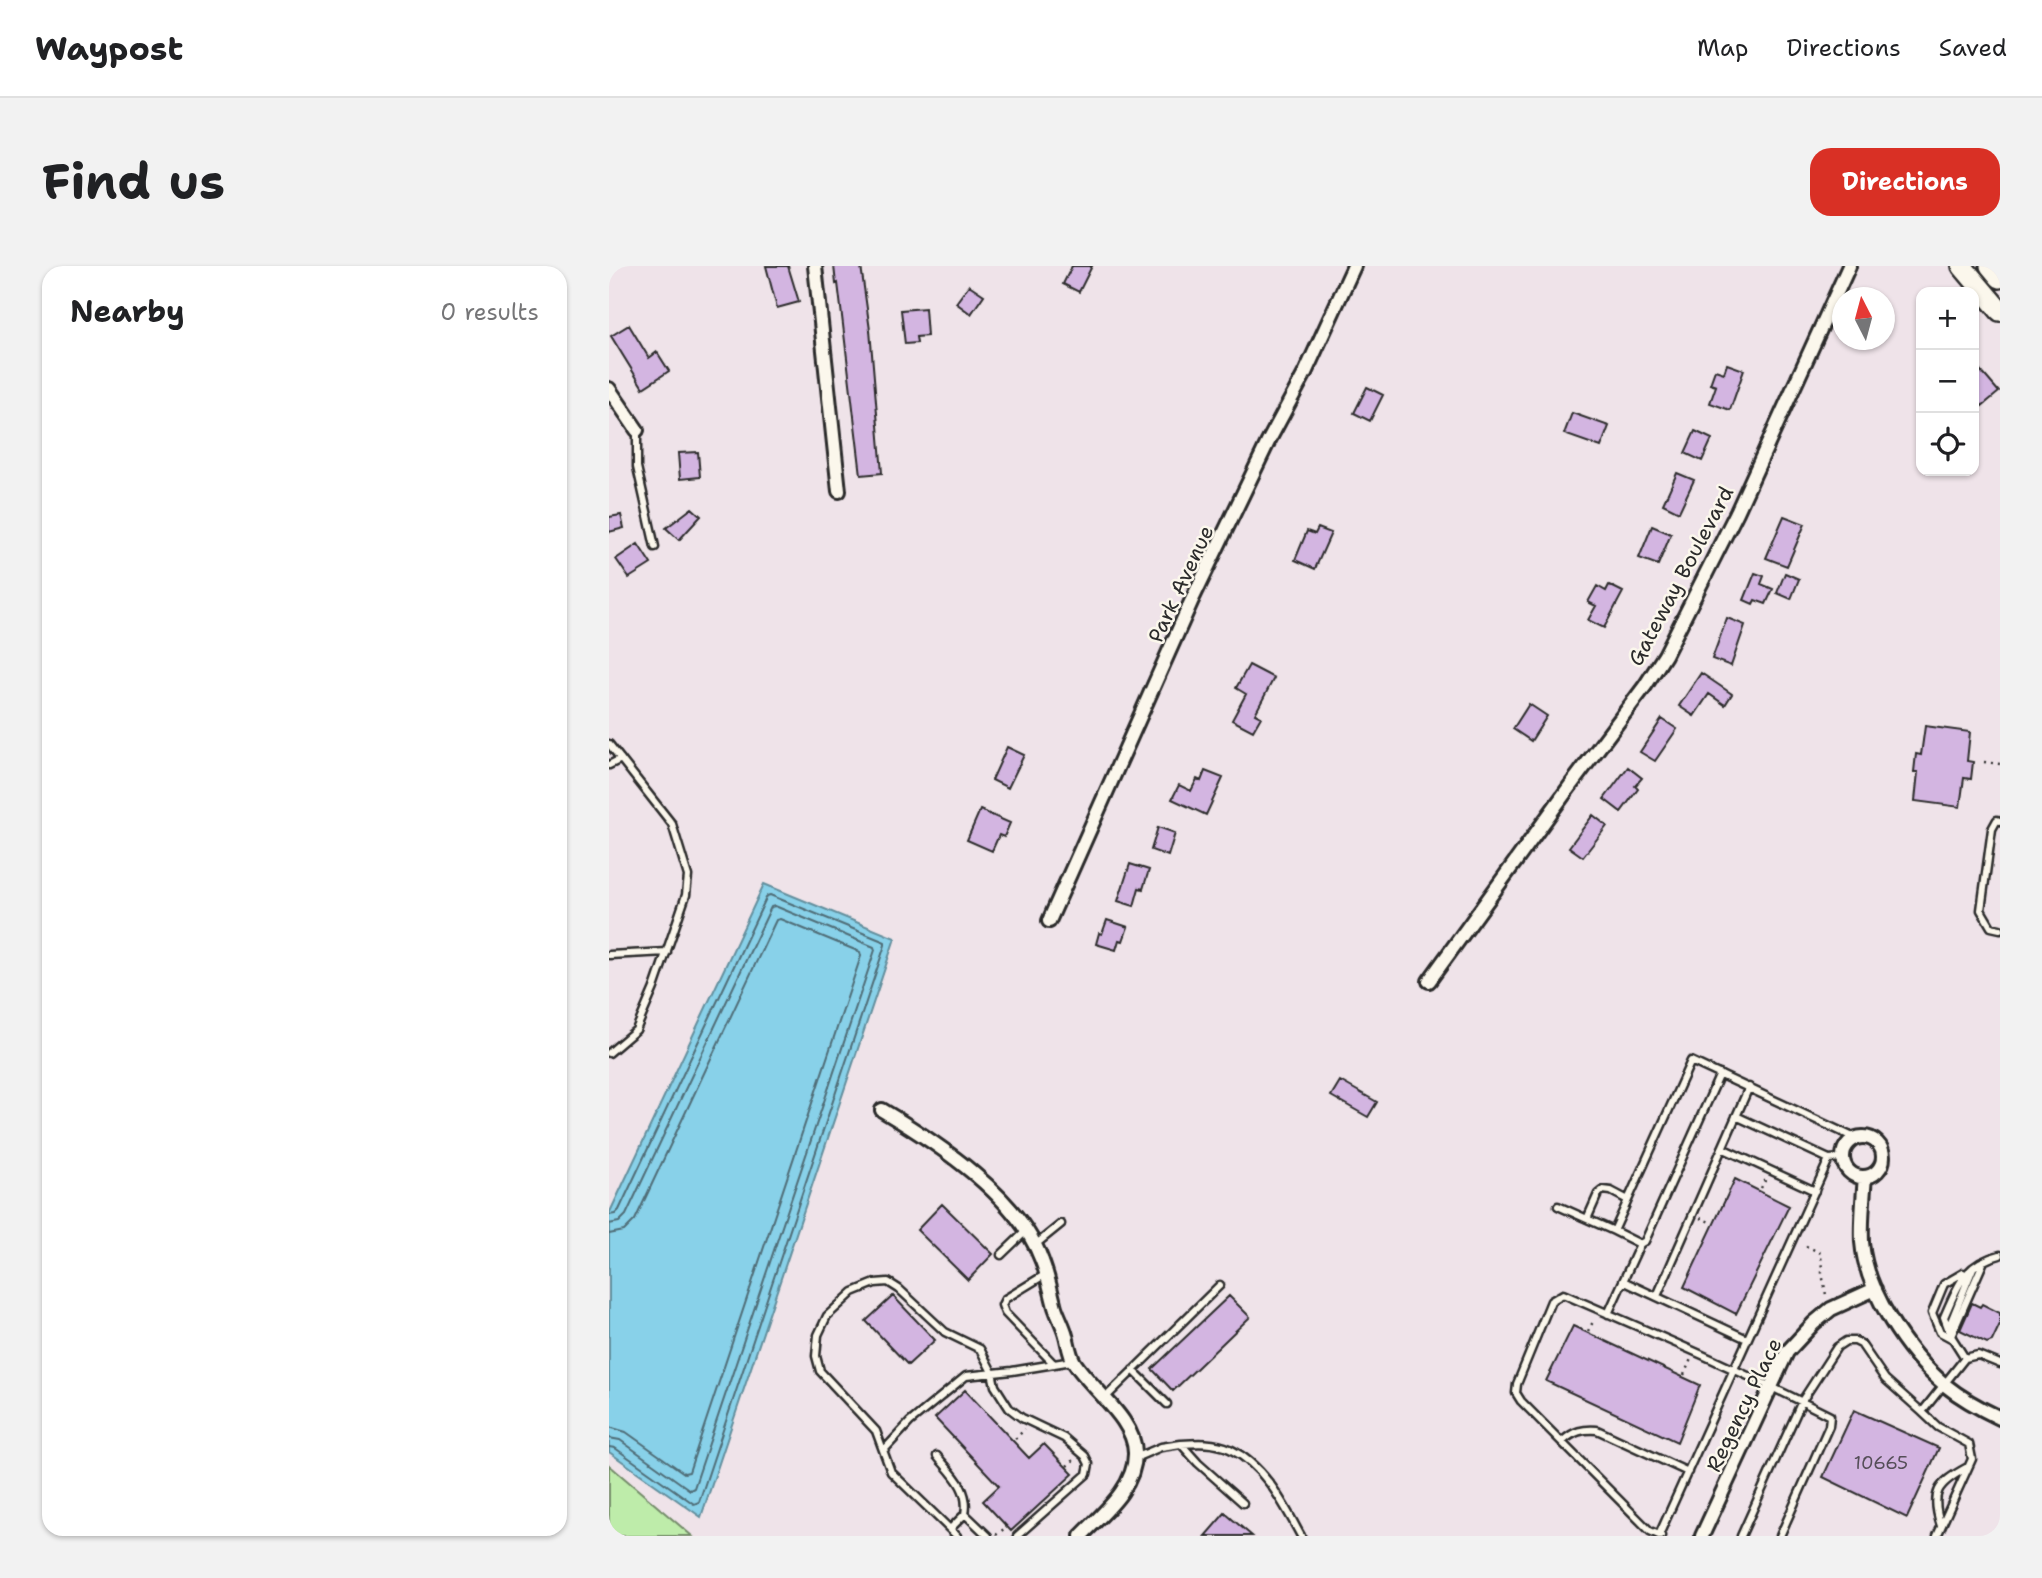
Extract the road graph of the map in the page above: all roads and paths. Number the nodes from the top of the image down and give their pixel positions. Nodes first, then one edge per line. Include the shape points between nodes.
1 (815, 266) edge
2 (1354, 266) edge
3 (1849, 266) edge
4 (1962, 266) edge
5 (1990, 266) edge
6 (2000, 278) edge
7 (2000, 311) edge
8 (609, 389) edge
9 (637, 430) joint
10 (839, 491) dead end
11 (655, 547) dead end
12 (609, 744) edge
13 (621, 759) junction
14 (1984, 762) dead end
15 (2000, 764) edge
16 (609, 765) edge
17 (2000, 821) edge
18 (1049, 920) dead end
19 (2000, 929) edge
20 (667, 952) junction
21 (609, 955) edge
22 (1429, 981) dead end
23 (609, 1054) edge
24 (1720, 1074) junction
25 (1749, 1087) junction
26 (882, 1111) dead end
27 (1736, 1116) junction
28 (1855, 1138) junction
29 (1722, 1148) junction
30 (1836, 1158) junction
31 (1766, 1178) dead end
32 (1865, 1178) junction
33 (1761, 1188) dead end
34 (1815, 1191) junction
35 (1628, 1200) junction
36 (1558, 1206) dead end
37 (1587, 1219) junction
38 (1061, 1224) dead end
39 (1027, 1230) junction
40 (1614, 1231) junction
41 (1640, 1244) junction
42 (1035, 1245) junction
43 (1806, 1245) dead end
44 (1001, 1255) dead end
45 (2000, 1255) edge
46 (1984, 1261) junction
47 (1971, 1268) junction
48 (1046, 1274) junction
49 (1623, 1281) junction
50 (1220, 1285) dead end
51 (1875, 1289) junction
52 (1826, 1295) dead end
53 (1657, 1296) junction
54 (1608, 1314) junction
55 (1594, 1320) dead end
56 (1588, 1331) dead end
57 (1951, 1335) junction
58 (1747, 1339) junction
59 (1695, 1352) junction
60 (1965, 1358) junction
61 (1072, 1361) junction
62 (1054, 1364) junction
63 (2000, 1364) edge
64 (1133, 1370) junction
65 (1735, 1370) junction
66 (992, 1372) junction
67 (1684, 1376) dead end
68 (1945, 1385) junction
69 (1770, 1386) junction
70 (1104, 1399) junction
71 (1802, 1402) junction
72 (1167, 1404) dead end
73 (1922, 1412) junction
74 (2000, 1418) edge
75 (1032, 1423) junction
76 (1015, 1438) dead end
77 (1563, 1441) junction
78 (1181, 1444) junction
79 (884, 1450) junction
80 (937, 1456) dead end
81 (1135, 1458) junction
82 (1968, 1468) junction
83 (1688, 1472) junction
84 (1243, 1503) dead end
85 (965, 1514) junction
86 (1941, 1526) junction
87 (950, 1529) junction
88 (1004, 1529) dead end
89 (957, 1536) edge
90 (988, 1536) edge
91 (995, 1536) edge
92 (1017, 1536) edge
93 (1082, 1536) edge
94 (1301, 1536) edge
95 (1660, 1536) edge
96 (1702, 1536) edge
97 (1741, 1536) edge
98 (1780, 1536) edge
99 (1937, 1536) edge

1 - 10 street
2 - 18 street, Park Avenue via 1191,601
3 - 22 street, Gateway Boulevard via 1737,512 1665,654
4 - 7 main road
5 - 6 main road
8 - 9 street
9 - 11 lane via 637,467
12 - 13 lane
13 - 16 lane
13 - 20 lane via 673,824 688,876
14 - 15 path
17 - 19 lane via 1992,829 1981,910 1991,928
20 - 21 lane
20 - 23 lane via 636,1030
24 - 25 lane
24 - 35 lane via 1691,1061
24 - 41 lane
25 - 27 lane
25 - 28 lane
26 - 39 street via 925,1136 981,1181
27 - 29 lane
27 - 30 lane
28 - 30 street
28 - 32 street via 1875,1140 1883,1152 1878,1171
29 - 34 lane
29 - 53 lane
30 - 32 street via 1847,1170
30 - 34 lane
31 - 33 path
32 - 51 street via 1862,1245
34 - 58 lane
35 - 37 lane via 1603,1190
35 - 40 lane
36 - 37 lane
37 - 40 lane
38 - 42 lane
39 - 42 street
39 - 44 lane
40 - 41 lane
41 - 49 lane
42 - 48 street
43 - 52 path via 1821,1253
45 - 46 lane
46 - 47 lane
46 - 57 lane
47 - 57 lane
47 - 57 lane via 1944,1284 1932,1313 1940,1332
48 - 61 street
48 - 62 lane via 1002,1305
49 - 53 lane
49 - 54 lane
50 - 64 lane
51 - 68 street via 1889,1319
51 - 69 street, Regency Place via 1831,1308 1814,1323 1787,1352
53 - 58 lane
54 - 59 lane
54 - 77 lane via 1557,1295 1517,1384 1521,1401
55 - 56 path
57 - 60 lane
58 - 65 lane
59 - 65 lane
59 - 67 path
60 - 63 lane via 1978,1355
60 - 68 lane
61 - 62 lane
61 - 70 street
62 - 66 lane
64 - 70 lane
64 - 72 lane
65 - 69 lane
65 - 83 lane
66 - 75 lane via 1009,1408
66 - 79 lane via 966,1376 909,1422
66 - 79 lane via 980,1349 945,1332 888,1282 853,1292 827,1316 818,1335 816,1356 820,1371 876,1432
68 - 73 lane
68 - 74 street
69 - 71 lane
69 - 96 street, Regency Place
70 - 81 street via 1132,1436
71 - 73 lane via 1837,1347 1855,1340 1885,1379
71 - 97 lane
71 - 98 lane via 1831,1420
73 - 82 lane via 1969,1444 1972,1458
75 - 76 path
75 - 92 lane via 1064,1438 1089,1464 1087,1474
77 - 83 lane via 1571,1433 1597,1430
77 - 95 lane
78 - 81 lane
78 - 84 lane
78 - 94 lane via 1229,1448 1252,1465 1272,1486
79 - 87 lane via 891,1472
80 - 85 lane via 961,1485
81 - 93 street via 1118,1497
82 - 86 lane
82 - 86 lane via 1939,1488 1936,1510
83 - 95 lane
85 - 87 lane
85 - 90 lane
86 - 99 lane
87 - 89 lane
88 - 91 path

